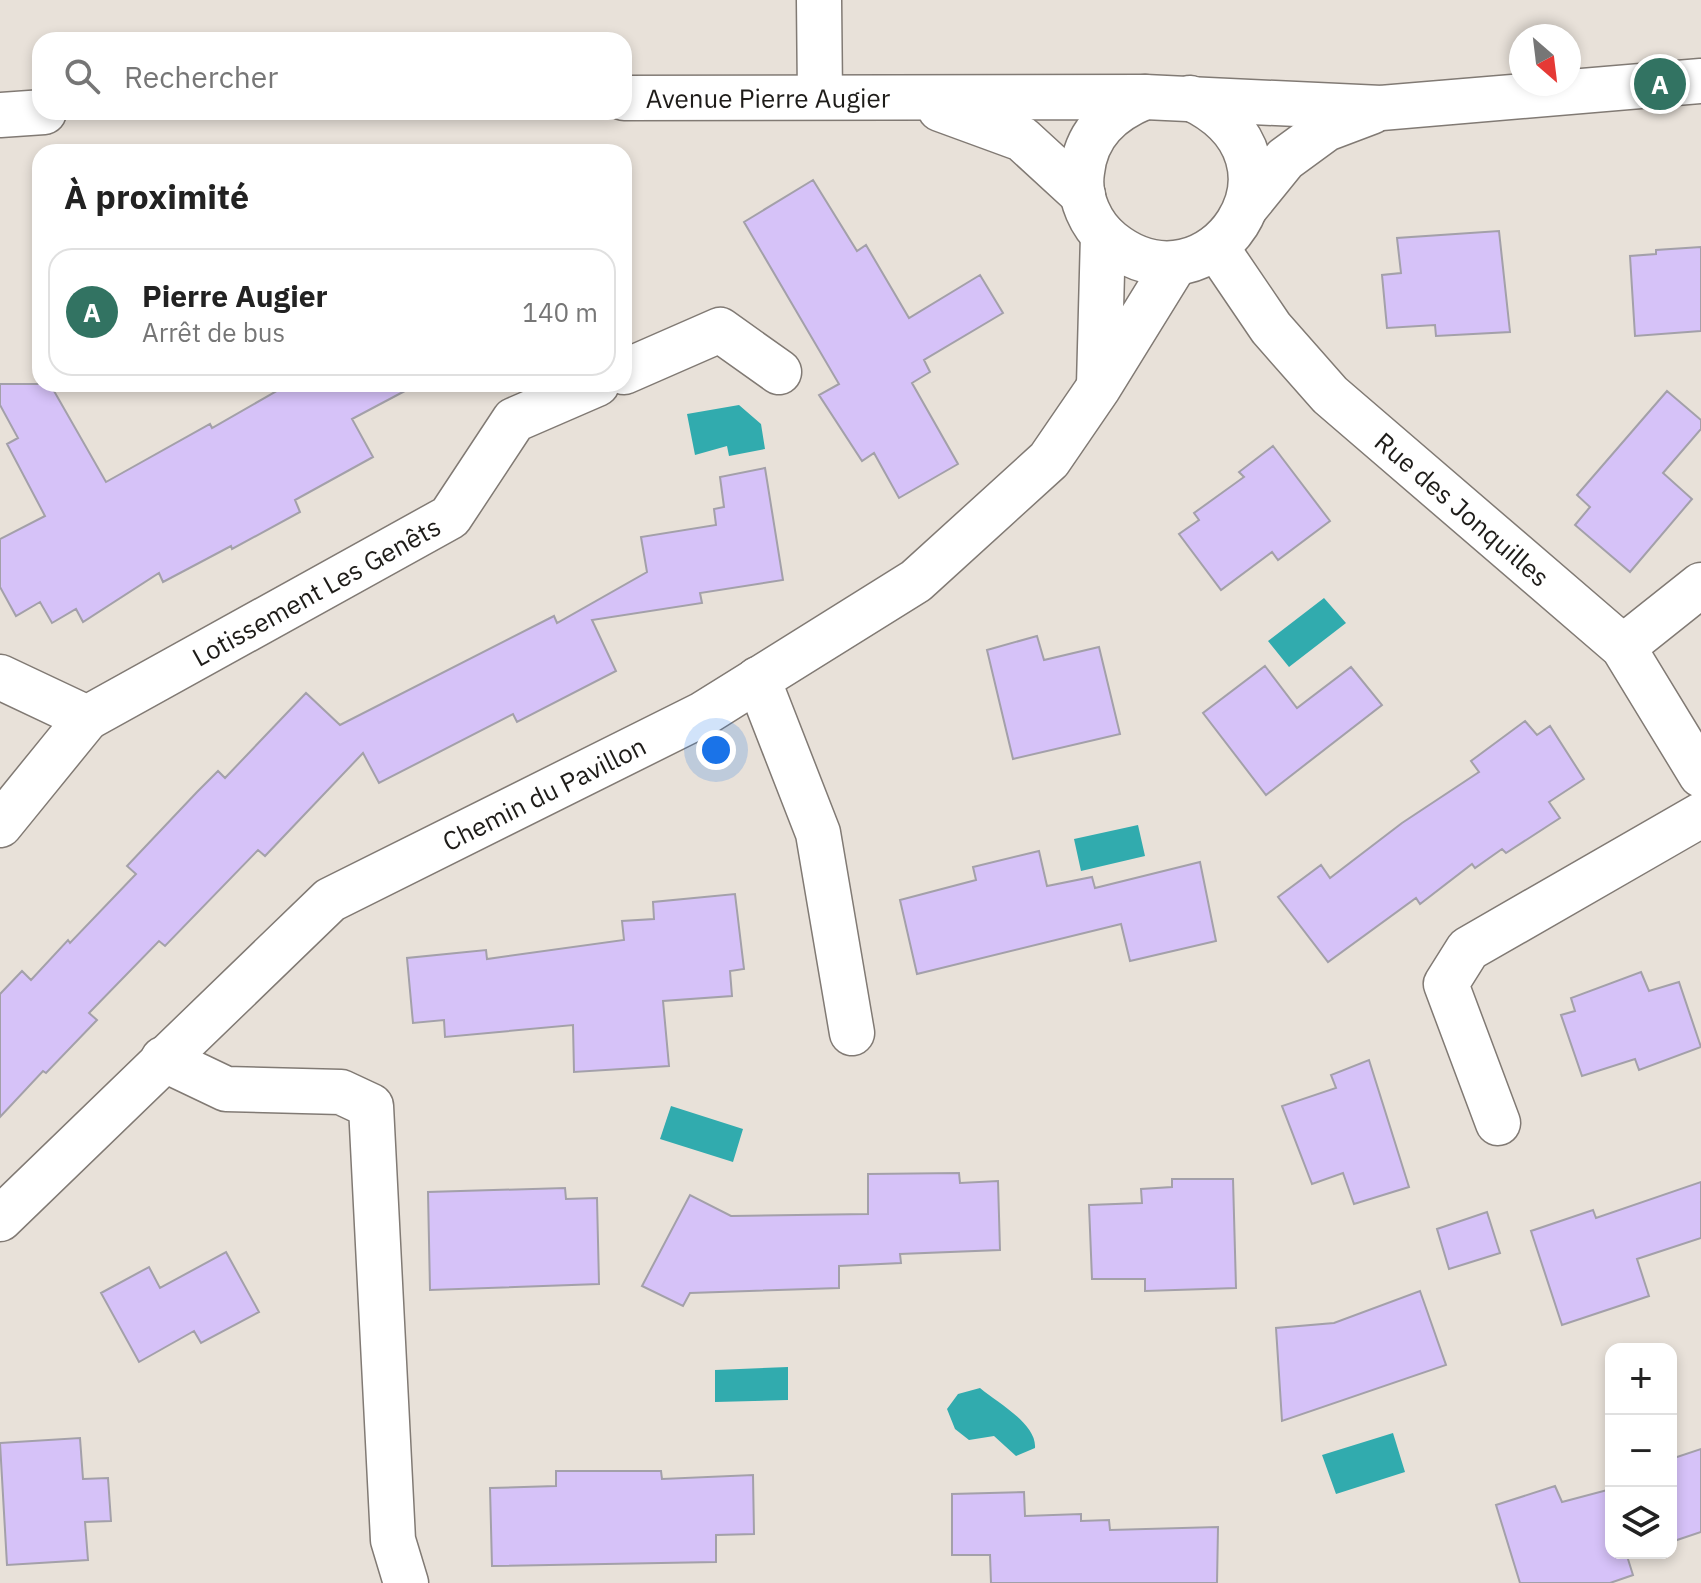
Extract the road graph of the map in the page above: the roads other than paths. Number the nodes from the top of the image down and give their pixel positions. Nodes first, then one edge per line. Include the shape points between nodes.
1 (819, 0) edge
2 (1701, 81) edge
3 (820, 96) junction
4 (1145, 97) junction
5 (632, 98) edge
6 (911, 98) junction
7 (1190, 98) junction
8 (1381, 108) junction
9 (32, 113) edge
10 (0, 115) edge
11 (1083, 195) junction
12 (1246, 207) junction
13 (1103, 235) junction
14 (1216, 247) junction
15 (1175, 264) junction
16 (632, 368) edge
17 (779, 372) dead end
18 (1099, 387) junction
19 (579, 392) edge
20 (1701, 585) edge
21 (1623, 647) junction
22 (0, 677) edge
23 (758, 679) junction
24 (87, 718) junction
25 (1701, 775) edge
26 (1701, 815) edge
27 (0, 825) edge
28 (852, 1033) dead end
29 (163, 1059) junction
30 (1498, 1123) dead end
31 (0, 1219) edge
32 (406, 1583) edge

1 - 3 street
2 - 8 street
3 - 5 street, Avenue Pierre Augier
3 - 6 street, Avenue Pierre Augier
4 - 6 street, Avenue Pierre Augier
4 - 7 street
4 - 11 street via 1125,105 1094,134 1081,174
6 - 11 street via 1022,139
7 - 8 street
7 - 12 street via 1232,126 1245,149 1250,174
8 - 12 street via 1326,129 1285,159
9 - 10 street
11 - 13 street
12 - 14 street
13 - 15 street via 1123,252 1148,262
13 - 18 street
14 - 15 street
14 - 21 street, Rue des Jonquilles via 1271,328 1330,395
15 - 18 street, Chemin du Pavillon
16 - 17 street via 720,330
18 - 23 street, Chemin du Pavillon via 1049,460 916,581
19 - 24 street, Lotissement Les Genêts via 514,420 450,517
20 - 21 street
21 - 25 street, Rue des Jonquilles
22 - 24 street
23 - 28 street via 818,833
23 - 29 street, Chemin du Pavillon via 703,714 330,900
24 - 27 street, Lotissement Les Genêts
26 - 30 street via 1468,949 1446,984
29 - 31 street, Chemin du Pavillon
29 - 32 street via 226,1089 341,1092 371,1106 393,1540

